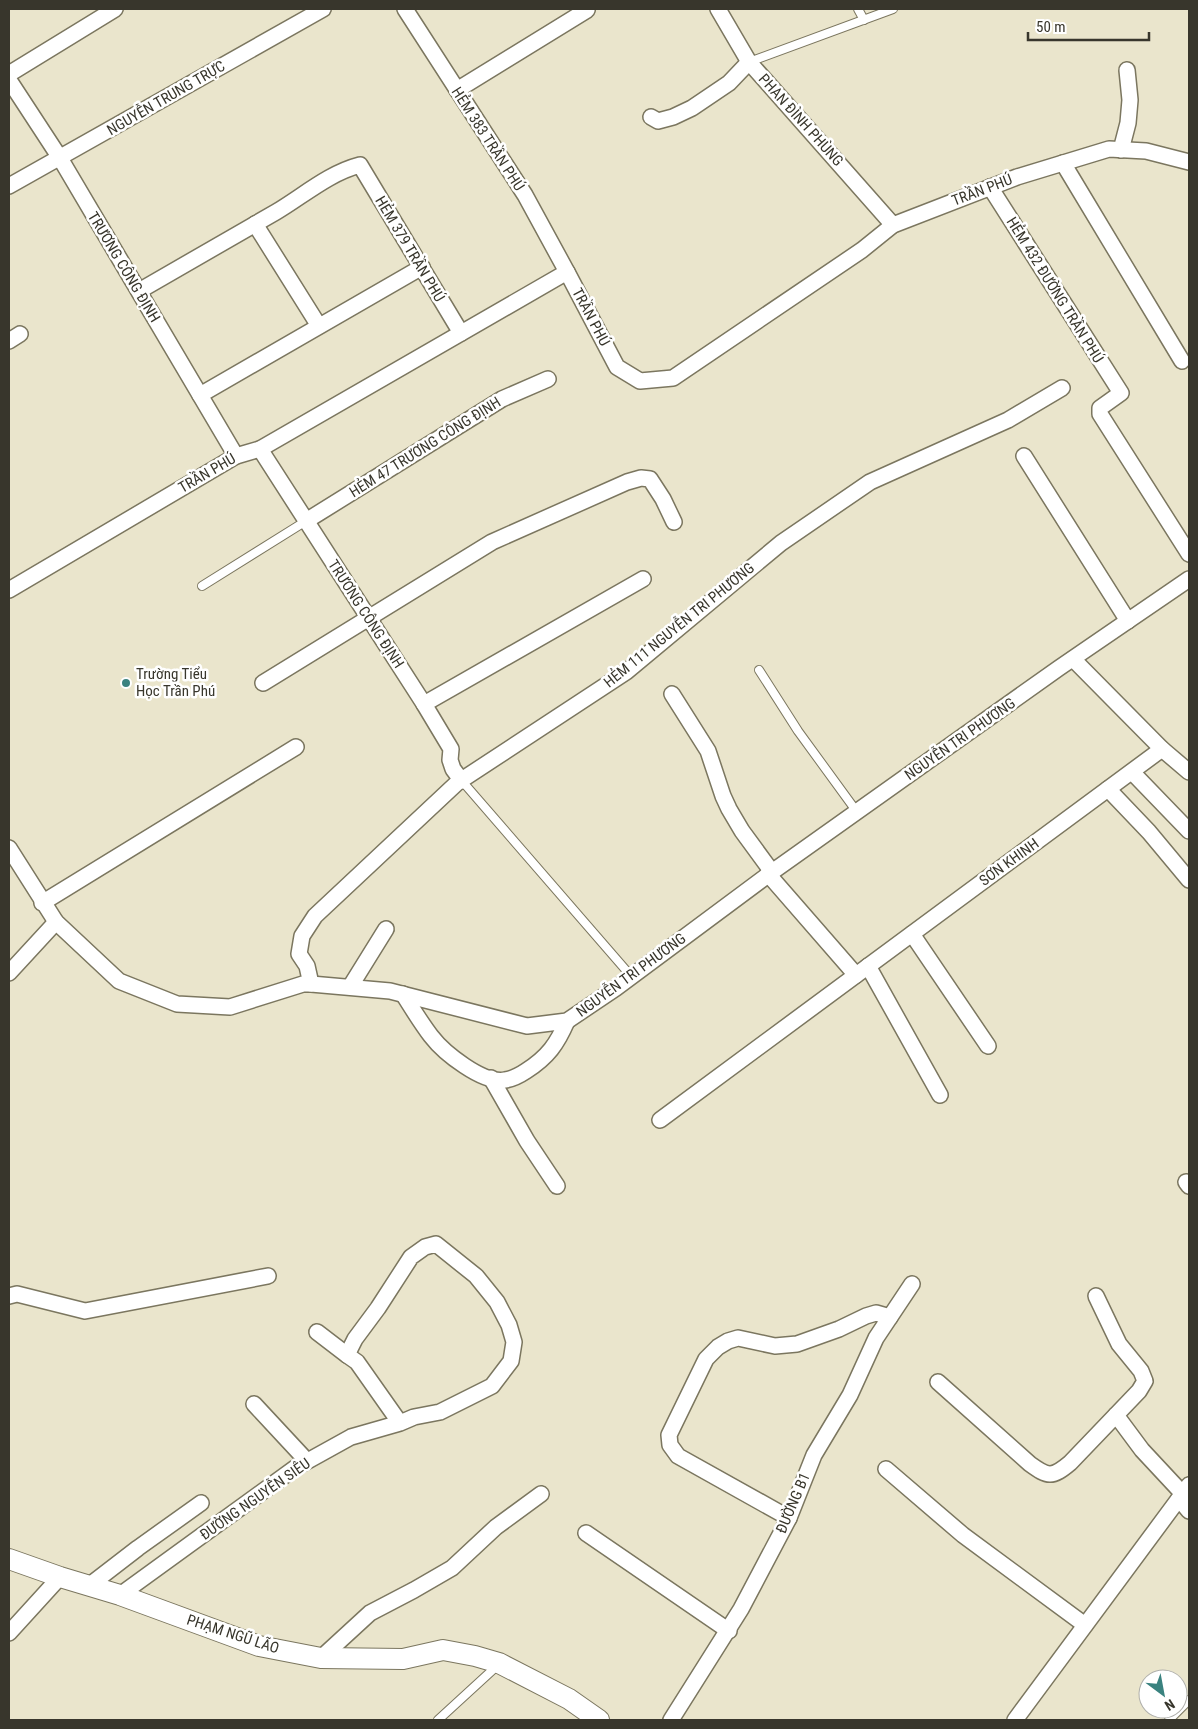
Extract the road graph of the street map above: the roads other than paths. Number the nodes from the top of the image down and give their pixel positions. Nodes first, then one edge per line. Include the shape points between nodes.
1 (115, 9) edge
2 (323, 9) edge
3 (405, 9) edge
4 (718, 9) edge
5 (858, 9) edge
6 (893, 9) edge
7 (587, 10) edge
8 (864, 20) junction
9 (749, 62) junction
10 (1127, 70) dead end
11 (9, 74) edge
12 (9, 80) edge
13 (457, 90) junction
14 (651, 117) dead end
15 (1121, 150) junction
16 (60, 158) junction
17 (1189, 162) edge
18 (1063, 163) junction
19 (9, 186) edge
20 (990, 187) junction
21 (255, 224) junction
22 (893, 225) junction
23 (422, 267) junction
24 (567, 272) junction
25 (139, 291) junction
26 (319, 326) junction
27 (461, 333) junction
28 (1182, 361) dead end
29 (548, 379) dead end
30 (1062, 388) dead end
31 (200, 395) junction
32 (260, 449) junction
33 (236, 456) junction
34 (1024, 456) dead end
35 (306, 521) junction
36 (674, 522) dead end
37 (1189, 554) edge
38 (1189, 578) edge
39 (643, 579) dead end
40 (202, 586) dead end
41 (9, 590) edge
42 (368, 617) junction
43 (1128, 621) junction
44 (1073, 659) junction
45 (758, 670) dead end
46 (263, 683) dead end
47 (672, 694) dead end
48 (424, 704) junction
49 (296, 747) dead end
50 (1162, 749) junction
51 (1132, 772) junction
52 (1189, 772) edge
53 (462, 780) junction
54 (1108, 789) junction
55 (857, 812) junction
56 (1189, 831) edge
57 (9, 848) edge
58 (770, 873) junction
59 (1189, 880) edge
60 (42, 903) junction
61 (56, 922) junction
62 (386, 929) dead end
63 (912, 934) junction
64 (862, 971) junction
65 (9, 973) edge
66 (631, 976) junction
67 (311, 984) junction
68 (350, 987) junction
69 (403, 994) junction
70 (567, 1021) junction
71 (988, 1046) dead end
72 (491, 1078) junction
73 (940, 1095) dead end
74 (660, 1120) dead end
75 (557, 1186) dead end
76 (268, 1276) dead end
77 (912, 1284) dead end
78 (9, 1296) edge
79 (1096, 1296) dead end
80 (890, 1317) junction
81 (317, 1332) dead end
82 (347, 1355) junction
83 (938, 1382) dead end
84 (254, 1404) dead end
85 (1116, 1415) junction
86 (400, 1423) junction
87 (307, 1461) junction
88 (886, 1469) dead end
89 (1184, 1493) edge
90 (541, 1494) dead end
91 (201, 1503) dead end
92 (1189, 1511) edge
93 (789, 1518) junction
94 (586, 1533) dead end
95 (9, 1559) edge
96 (60, 1577) junction
97 (90, 1585) junction
98 (120, 1595) junction
99 (1085, 1625) junction
100 (729, 1631) junction
101 (9, 1633) edge
102 (321, 1658) junction
103 (499, 1664) junction
104 (1189, 1700) edge
105 (438, 1720) edge
106 (599, 1720) edge
107 (671, 1720) edge
108 (1015, 1720) edge
109 (1169, 1720) edge

1 - 11 street
2 - 16 street, NGUYỄN TRUNG TRỰC
3 - 13 street, HẺM 383 TRẦN PHÚ
4 - 9 street, PHAN ĐÌNH PHÙNG
5 - 8 lane
6 - 8 lane
7 - 13 street
8 - 9 lane
9 - 14 street via 729,83 692,108 658,121
9 - 22 street, PHAN ĐÌNH PHÙNG
10 - 15 street via 1130,100
12 - 16 street, TRƯƠNG CÔNG ĐỊNH
13 - 24 street, HẺM 383 TRẦN PHÚ via 526,195
15 - 17 street, TRẦN PHÚ via 1146,151
15 - 18 street, TRẦN PHÚ via 1109,149
16 - 19 street, NGUYỄN TRUNG TRỰC
16 - 25 street, TRƯƠNG CÔNG ĐỊNH
18 - 20 street, TRẦN PHÚ
18 - 28 street
20 - 22 street, TRẦN PHÚ
20 - 37 street, HẺM 432 ĐƯỜNG TRẦN PHÚ via 1121,393 1100,408 1100,414
21 - 23 street, HẺM 379 TRẦN PHÚ via 328,179 360,165
21 - 25 street
21 - 26 street
22 - 24 street, TRẦN PHÚ via 862,250 673,378 640,381 617,366
23 - 26 street
23 - 27 street, HẺM 379 TRẦN PHÚ
24 - 27 street, TRẦN PHÚ
25 - 31 street, TRƯƠNG CÔNG ĐỊNH
26 - 31 street
27 - 32 street, TRẦN PHÚ
29 - 35 street, HẺM 47 TRƯƠNG CÔNG ĐỊNH via 502,399
30 - 53 street, HẺM 111 NGUYỄN TRI PHƯƠNG via 1008,420 870,482 781,543 626,672
31 - 33 street, TRƯƠNG CÔNG ĐỊNH
32 - 33 street, TRẦN PHÚ
32 - 35 street, TRƯƠNG CÔNG ĐỊNH
33 - 41 street, TRẦN PHÚ
34 - 43 street
35 - 40 lane
35 - 42 street, TRƯƠNG CÔNG ĐỊNH
36 - 42 street via 650,479 627,482 492,542
38 - 43 street, NGUYỄN TRI PHƯƠNG
39 - 48 street
42 - 46 street
42 - 48 street, TRƯƠNG CÔNG ĐỊNH
43 - 44 street, NGUYỄN TRI PHƯƠNG
44 - 50 street
44 - 55 street, NGUYỄN TRI PHƯƠNG
45 - 55 lane
47 - 58 street via 708,751 729,809
48 - 53 street, TRƯƠNG CÔNG ĐỊNH via 451,749 453,769
49 - 60 street
50 - 51 street, SƠN KHINH
50 - 52 street
51 - 54 street, SƠN KHINH
51 - 56 street
53 - 66 lane
53 - 67 street, HẺM 111 NGUYỄN TRI PHƯƠNG via 315,916 302,936 299,954 307,966
54 - 59 street
54 - 63 street, SƠN KHINH
55 - 58 street, NGUYỄN TRI PHƯƠNG
57 - 60 street, NGUYỄN TRI PHƯƠNG
58 - 64 street
58 - 66 street, NGUYỄN TRI PHƯƠNG
60 - 61 street, NGUYỄN TRI PHƯƠNG
61 - 65 street
61 - 67 street, NGUYỄN TRI PHƯƠNG via 118,982 176,1004 230,1007
62 - 68 street
63 - 64 street, SƠN KHINH
63 - 71 street
64 - 73 street
64 - 74 street, SƠN KHINH
66 - 70 street, NGUYỄN TRI PHƯƠNG
67 - 68 street, NGUYỄN TRI PHƯƠNG
68 - 69 street, NGUYỄN TRI PHƯƠNG
69 - 70 street, NGUYỄN TRI PHƯƠNG via 527,1026
69 - 72 street via 432,1038 453,1057
70 - 72 street via 558,1041 533,1066 504,1080
72 - 75 street
76 - 78 street via 85,1311 17,1294
77 - 80 street, ĐƯỜNG B1
79 - 85 street via 1119,1344 1145,1381
80 - 93 street, ĐƯỜNG B1 via 876,1338 850,1395 814,1455
80 - 93 street via 876,1313 798,1344 775,1346 738,1338 718,1347 706,1359 669,1435 670,1445 678,1456
81 - 82 street
82 - 86 street via 357,1362
82 - 86 street, ĐƯỜNG NGUYỄN SIÊU via 411,1257 425,1247 436,1244 476,1276 497,1302 510,1325 514,1342 511,1361 492,1386 440,1412
83 - 85 street via 1044,1474 1062,1470
84 - 87 street
85 - 89 street via 1142,1450
86 - 87 street, ĐƯỜNG NGUYỄN SIÊU via 351,1437
87 - 98 street, ĐƯỜNG NGUYỄN SIÊU
88 - 99 street via 963,1535
89 - 92 street
89 - 99 street
90 - 102 street via 496,1527 452,1568 370,1613
91 - 97 street
93 - 100 street, ĐƯỜNG B1
94 - 100 street
95 - 96 street, PHẠM NGŨ LÃO
96 - 97 street, PHẠM NGŨ LÃO
96 - 101 street
97 - 98 street, PHẠM NGŨ LÃO
98 - 102 street, PHẠM NGŨ LÃO via 259,1646
99 - 108 street
100 - 107 street, ĐƯỜNG B1
102 - 103 street, PHẠM NGŨ LÃO via 403,1658 443,1650
103 - 105 lane
103 - 106 street, PHẠM NGŨ LÃO via 569,1698
104 - 109 lane

